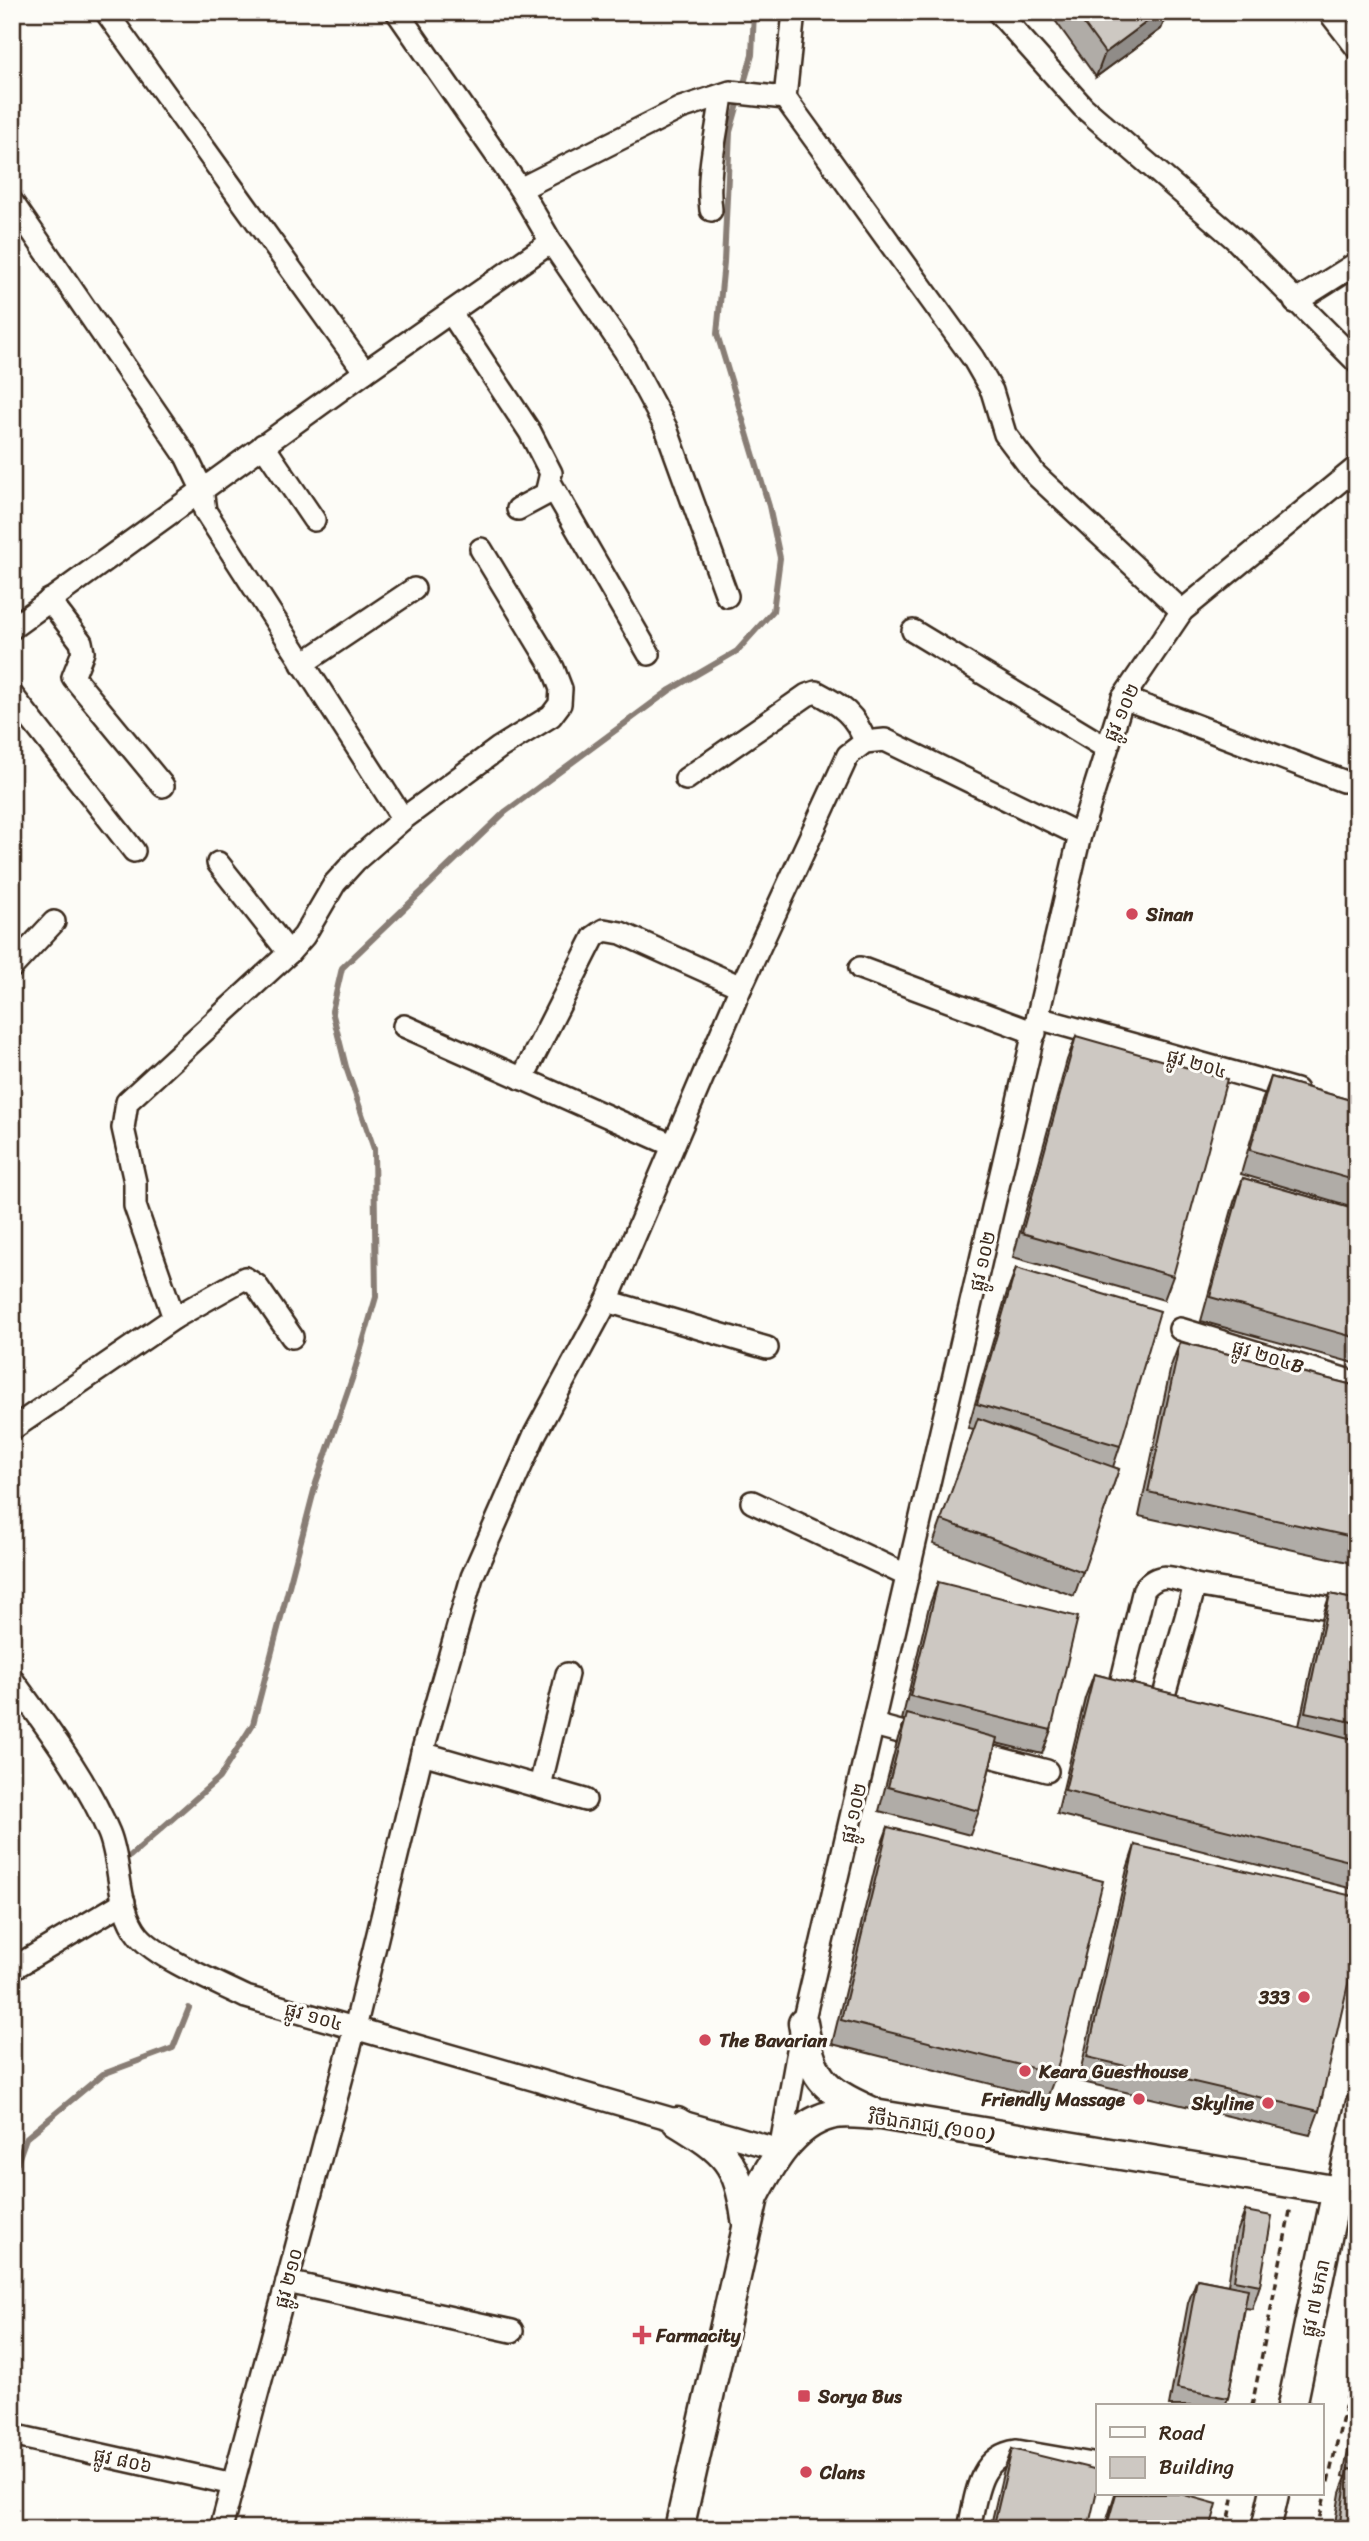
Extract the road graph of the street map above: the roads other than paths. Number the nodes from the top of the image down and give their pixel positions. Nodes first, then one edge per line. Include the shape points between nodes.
1 (106, 12) edge
2 (397, 12) edge
3 (794, 12) edge
4 (998, 12) edge
5 (1329, 12) edge
6 (1357, 48) edge
7 (726, 93) junction
8 (780, 97) junction
9 (520, 189) junction
10 (12, 202) edge
11 (712, 211) dead end
12 (551, 242) junction
13 (1357, 263) edge
14 (1295, 302) junction
15 (451, 313) junction
16 (1357, 362) edge
17 (365, 372) junction
18 (263, 445) junction
19 (1357, 467) edge
20 (551, 484) junction
21 (202, 489) junction
22 (519, 509) dead end
23 (314, 520) dead end
24 (481, 549) dead end
25 (414, 589) dead end
26 (727, 596) dead end
27 (49, 600) junction
28 (1182, 611) junction
29 (12, 628) edge
30 (913, 631) dead end
31 (649, 654) dead end
32 (302, 664) junction
33 (12, 695) edge
34 (1123, 698) junction
35 (865, 742) junction
36 (1105, 747) junction
37 (685, 779) dead end
38 (1343, 781) dead end
39 (163, 786) dead end
40 (403, 818) junction
41 (1080, 835) junction
42 (134, 851) dead end
43 (218, 863) dead end
44 (54, 922) dead end
45 (289, 953) junction
46 (12, 967) edge
47 (860, 968) dead end
48 (741, 987) junction
49 (404, 1026) dead end
50 (1036, 1026) junction
51 (522, 1079) junction
52 (1317, 1096) edge
53 (672, 1145) junction
54 (607, 1301) junction
55 (174, 1318) junction
56 (1180, 1329) dead end
57 (292, 1337) dead end
58 (766, 1348) dead end
59 (1357, 1383) edge
60 (12, 1429) edge
61 (752, 1502) dead end
62 (908, 1576) junction
63 (1195, 1585) junction
64 (1357, 1613) edge
65 (567, 1674) dead end
66 (12, 1679) edge
67 (1161, 1706) junction
68 (1186, 1709) edge
69 (874, 1725) junction
70 (422, 1753) junction
71 (1046, 1771) dead end
72 (540, 1786) junction
73 (585, 1800) dead end
74 (124, 1902) junction
75 (12, 1969) edge
76 (803, 2023) junction
77 (355, 2028) junction
78 (1357, 2104) edge
79 (880, 2115) junction
80 (677, 2122) junction
81 (780, 2150) junction
82 (1347, 2192) edge
83 (747, 2226) junction
84 (287, 2282) junction
85 (512, 2331) dead end
86 (1293, 2404) edge
87 (12, 2435) edge
88 (1096, 2465) edge
89 (233, 2484) junction
90 (1271, 2496) edge
91 (221, 2529) edge
92 (679, 2529) edge
93 (969, 2529) edge
94 (1266, 2529) edge

1 - 17 street
2 - 9 street
3 - 8 street
4 - 14 street via 1083,107 1235,239
5 - 6 street
7 - 8 street
7 - 9 street via 681,108
7 - 11 street via 708,180
8 - 28 street via 973,358 1017,453
9 - 12 street
10 - 21 street via 186,456
12 - 15 street
12 - 26 street via 625,351 666,428
13 - 14 street
14 - 16 street
15 - 17 street
15 - 20 street via 530,432 551,473
17 - 18 street
18 - 21 street
18 - 23 street
19 - 28 street, ផ្លូវ ១០២
20 - 22 street via 546,494
20 - 31 street
21 - 27 street
21 - 32 street via 205,511
24 - 40 street via 553,668 561,689 560,704 551,716
25 - 32 street
27 - 29 street
27 - 39 street via 80,642 83,652 73,677
28 - 34 street, ផ្លូវ ១០២
30 - 36 street
32 - 40 street
33 - 42 street
34 - 36 street, ផ្លូវ ១០២
34 - 38 street
35 - 37 street via 859,723 842,706 817,692
35 - 41 street via 885,740
35 - 48 street, ផ្លូវ ២១០ via 848,755
36 - 41 street, ផ្លូវ ១០២
40 - 45 street via 335,883
41 - 50 street, ផ្លូវ ១០២
43 - 45 street
44 - 46 street
45 - 55 street via 127,1102 122,1117 135,1206
47 - 50 street, ផ្លូវ ២០៤
48 - 51 street via 621,933 604,930 594,937
48 - 53 street, ផ្លូវ ២១០
49 - 51 street
50 - 52 street, ផ្លូវ ២០៤
50 - 62 street, ផ្លូវ ១០២
51 - 53 street
53 - 54 street, ផ្លូវ ២១០
54 - 58 street
54 - 70 street, ផ្លូវ ២១០ via 535,1433 472,1577
55 - 57 street via 245,1278 256,1285
55 - 60 street
56 - 59 street, ផ្លូវ ២០៤B
61 - 62 street
62 - 69 street, ផ្លូវ ១០២
63 - 64 street
63 - 67 street
63 - 67 street via 1165,1575 1152,1579 1144,1589 1121,1688 1125,1698
65 - 72 street
66 - 74 street, ផ្លូវ ១០៤ via 69,1760 110,1835
67 - 68 street
69 - 71 street
69 - 76 street, ផ្លូវ ១០២
70 - 72 street
70 - 77 street, ផ្លូវ ២១០
72 - 73 street
74 - 75 street
74 - 77 street, ផ្លូវ ១០៤ via 139,1935 183,1967 246,1997
76 - 79 main road via 809,2059 822,2080 841,2098
76 - 81 street, ផ្លូវ ១០២
77 - 80 street, ផ្លូវ ១០៤
77 - 84 street, ផ្លូវ ២១០
78 - 82 street
79 - 81 main road, វិថីឯករាជ្យ (១០០) via 831,2115
79 - 82 main road, វិថីឯករាជ្យ (១០០)
80 - 81 street, ផ្លូវ ១០៤
80 - 83 main road via 711,2143 731,2163 741,2186
81 - 83 main road, វិថីឯករាជ្យ (១០០) via 754,2197
82 - 86 main road, ផ្លូវ ៧ មករា
83 - 92 main road, វិថីឯករាជ្យ (១០០)
84 - 85 street
84 - 89 street, ផ្លូវ ២១០
87 - 89 street, ផ្លូវ ៨០៦
88 - 93 street via 1006,2452 981,2477
89 - 91 street, ផ្លូវ ២១០
90 - 94 main road

